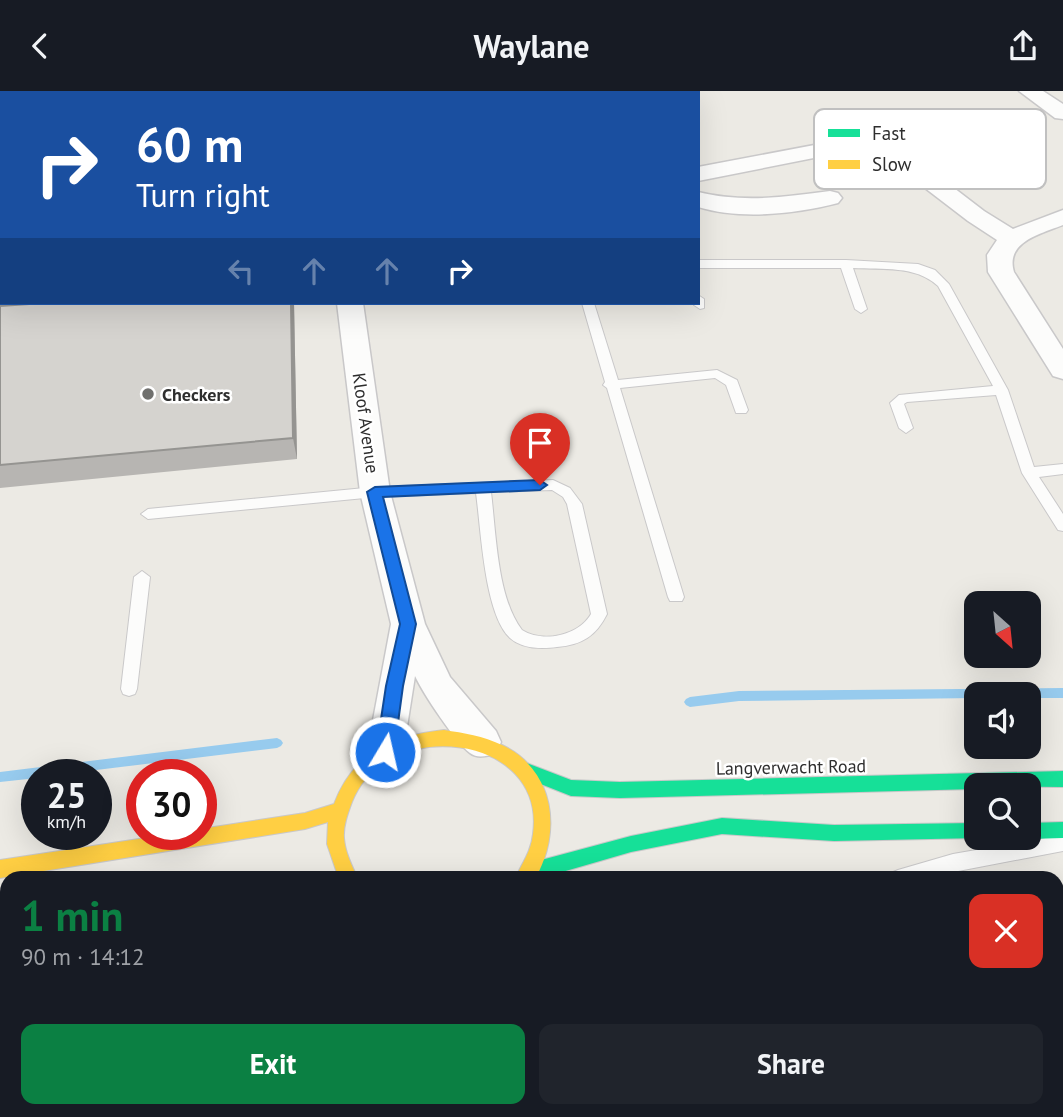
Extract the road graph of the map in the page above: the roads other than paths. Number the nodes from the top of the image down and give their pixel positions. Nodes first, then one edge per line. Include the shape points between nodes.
1 (1028, 91) edge
2 (1063, 113) edge
3 (814, 151) edge
4 (700, 174) edge
5 (941, 189) edge
6 (830, 198) dead end
7 (700, 200) edge
8 (1063, 217) edge
9 (1014, 240) junction
10 (700, 264) edge
11 (846, 264) junction
12 (350, 305) edge
13 (588, 305) edge
14 (861, 309) dead end
15 (1063, 370) edge
16 (610, 384) junction
17 (1001, 390) junction
18 (741, 410) dead end
19 (905, 428) dead end
20 (1063, 469) edge
21 (1029, 473) junction
22 (483, 489) junction
23 (375, 492) junction
24 (1063, 498) edge
25 (1046, 499) junction
26 (148, 514) dead end
27 (1063, 526) edge
28 (142, 577) dead end
29 (676, 597) dead end
30 (408, 624) junction
31 (129, 689) dead end
32 (484, 743) junction
33 (385, 752) junction
34 (524, 770) junction
35 (1063, 779) edge
36 (339, 810) junction
37 (1063, 830) edge
38 (964, 831) edge
39 (1041, 831) edge
40 (1063, 843) edge
41 (0, 869) edge
42 (345, 871) edge
43 (529, 871) edge
44 (540, 871) edge
45 (926, 871) edge

1 - 2 street
3 - 4 street
5 - 9 street
6 - 7 street via 763,205
8 - 9 street
9 - 15 street via 1000,252 1001,272
10 - 11 lane
11 - 14 lane
11 - 17 lane via 918,268 943,284
12 - 23 street, Kloof Avenue
13 - 16 lane
16 - 18 lane via 717,374 732,383
16 - 29 lane
17 - 19 lane via 904,398 897,403
17 - 21 lane
20 - 21 lane
21 - 25 lane
22 - 22 lane via 501,608 514,633 541,642 578,637 592,630 599,614 572,497 553,485
22 - 23 lane
23 - 26 lane
23 - 30 street, Kloof Avenue
24 - 25 lane
25 - 27 lane
28 - 31 lane
30 - 32 street, Kloof Avenue via 437,686
30 - 33 street, Kloof Avenue
32 - 33 street via 434,736
32 - 34 street
33 - 36 street via 349,787
34 - 35 street, Langverwacht Road via 571,788 620,790
34 - 43 street via 543,812 543,836
36 - 41 street via 305,821
36 - 42 street via 335,834
37 - 39 street
38 - 44 street via 834,832 722,826 631,844
40 - 45 lane

